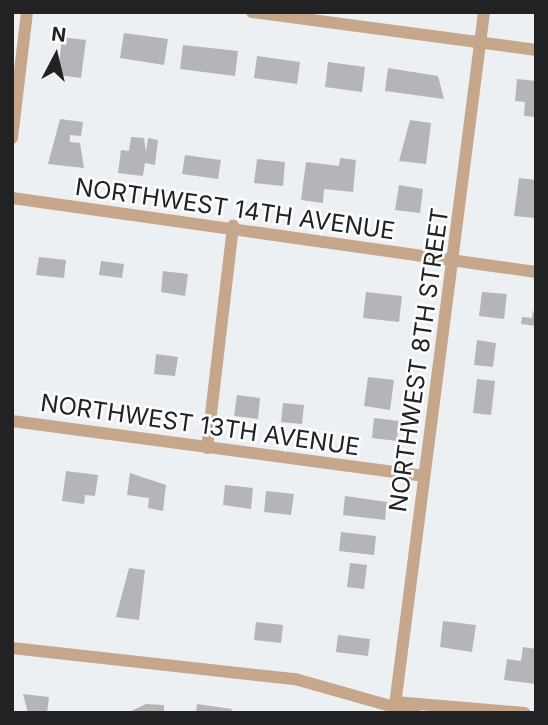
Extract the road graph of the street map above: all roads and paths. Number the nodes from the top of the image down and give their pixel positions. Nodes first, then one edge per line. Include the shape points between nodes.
1 (27, 12) edge
2 (252, 12) edge
3 (484, 12) edge
4 (479, 41) junction
5 (536, 50) edge
6 (12, 138) edge
7 (12, 198) edge
8 (233, 226) junction
9 (455, 262) junction
10 (536, 272) edge
11 (12, 421) edge
12 (207, 448) junction
13 (424, 476) junction
14 (12, 648) edge
15 (394, 707) edge
16 (415, 713) edge
17 (525, 713) edge

1 - 6 street
2 - 4 street
3 - 4 street, NORTHWEST 8TH STREET
4 - 5 street
4 - 9 street, NORTHWEST 8TH STREET
7 - 8 street, NORTHWEST 14TH AVENUE
8 - 9 street, NORTHWEST 14TH AVENUE
8 - 12 street
9 - 10 street, NORTHWEST 14TH AVENUE
9 - 13 street, NORTHWEST 8TH STREET
11 - 12 street, NORTHWEST 13TH AVENUE
12 - 13 street, NORTHWEST 13TH AVENUE
13 - 15 street, NORTHWEST 8TH STREET
14 - 15 street via 295,679
15 - 16 street
15 - 17 street

